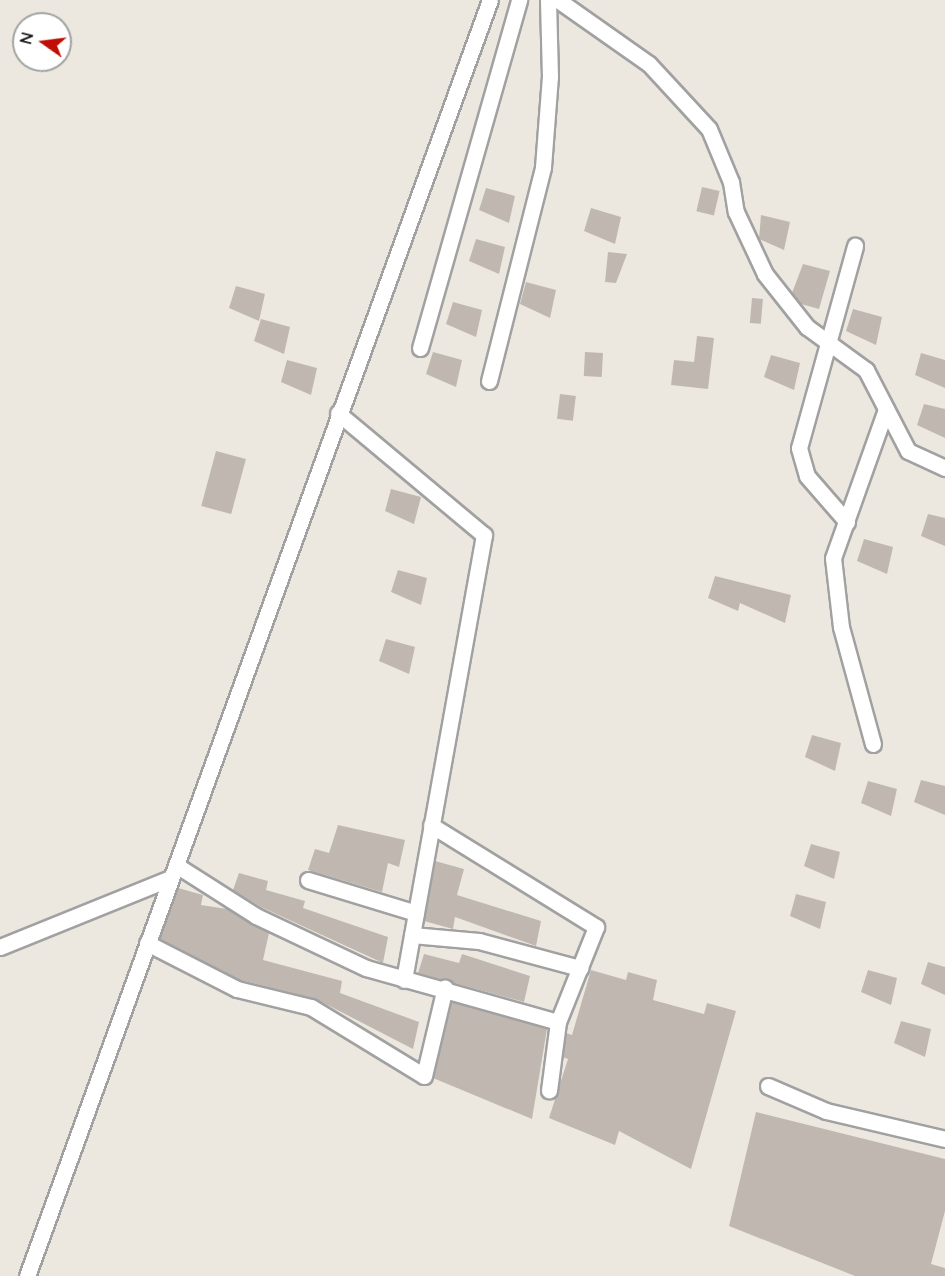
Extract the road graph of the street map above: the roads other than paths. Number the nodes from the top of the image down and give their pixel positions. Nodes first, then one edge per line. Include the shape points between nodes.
1 (490, 0) edge
2 (519, 0) edge
3 (548, 0) edge
4 (558, 0) edge
5 (855, 246) dead end
6 (828, 341) junction
7 (420, 348) dead end
8 (489, 381) dead end
9 (886, 410) junction
10 (338, 413) junction
11 (945, 468) edge
12 (847, 522) junction
13 (873, 744) dead end
14 (431, 825) junction
15 (173, 872) junction
16 (308, 880) dead end
17 (416, 913) junction
18 (412, 935) junction
19 (147, 943) junction
20 (0, 947) edge
21 (580, 968) junction
22 (404, 980) junction
23 (445, 987) junction
24 (558, 1022) junction
25 (768, 1086) dead end
26 (549, 1090) dead end
27 (945, 1139) edge
28 (27, 1276) edge

1 - 10 street
2 - 7 street
3 - 8 street via 550,77 543,167
4 - 6 street via 641,57 709,129 731,182 736,212 765,274 807,327
5 - 6 street
6 - 9 street via 866,370
6 - 12 street via 799,448 807,476
9 - 11 street via 908,451
9 - 12 street
10 - 14 street via 484,535
10 - 15 street
12 - 13 street via 833,558 835,584
14 - 17 street
14 - 21 street via 596,927
15 - 19 street
15 - 20 street
15 - 22 street via 366,968
16 - 17 street
17 - 18 street
18 - 21 street via 479,940
18 - 22 street
19 - 23 street via 237,988 311,1007 424,1076
19 - 28 street
21 - 24 street
22 - 23 street
23 - 24 street
24 - 26 street
25 - 27 street via 826,1111

